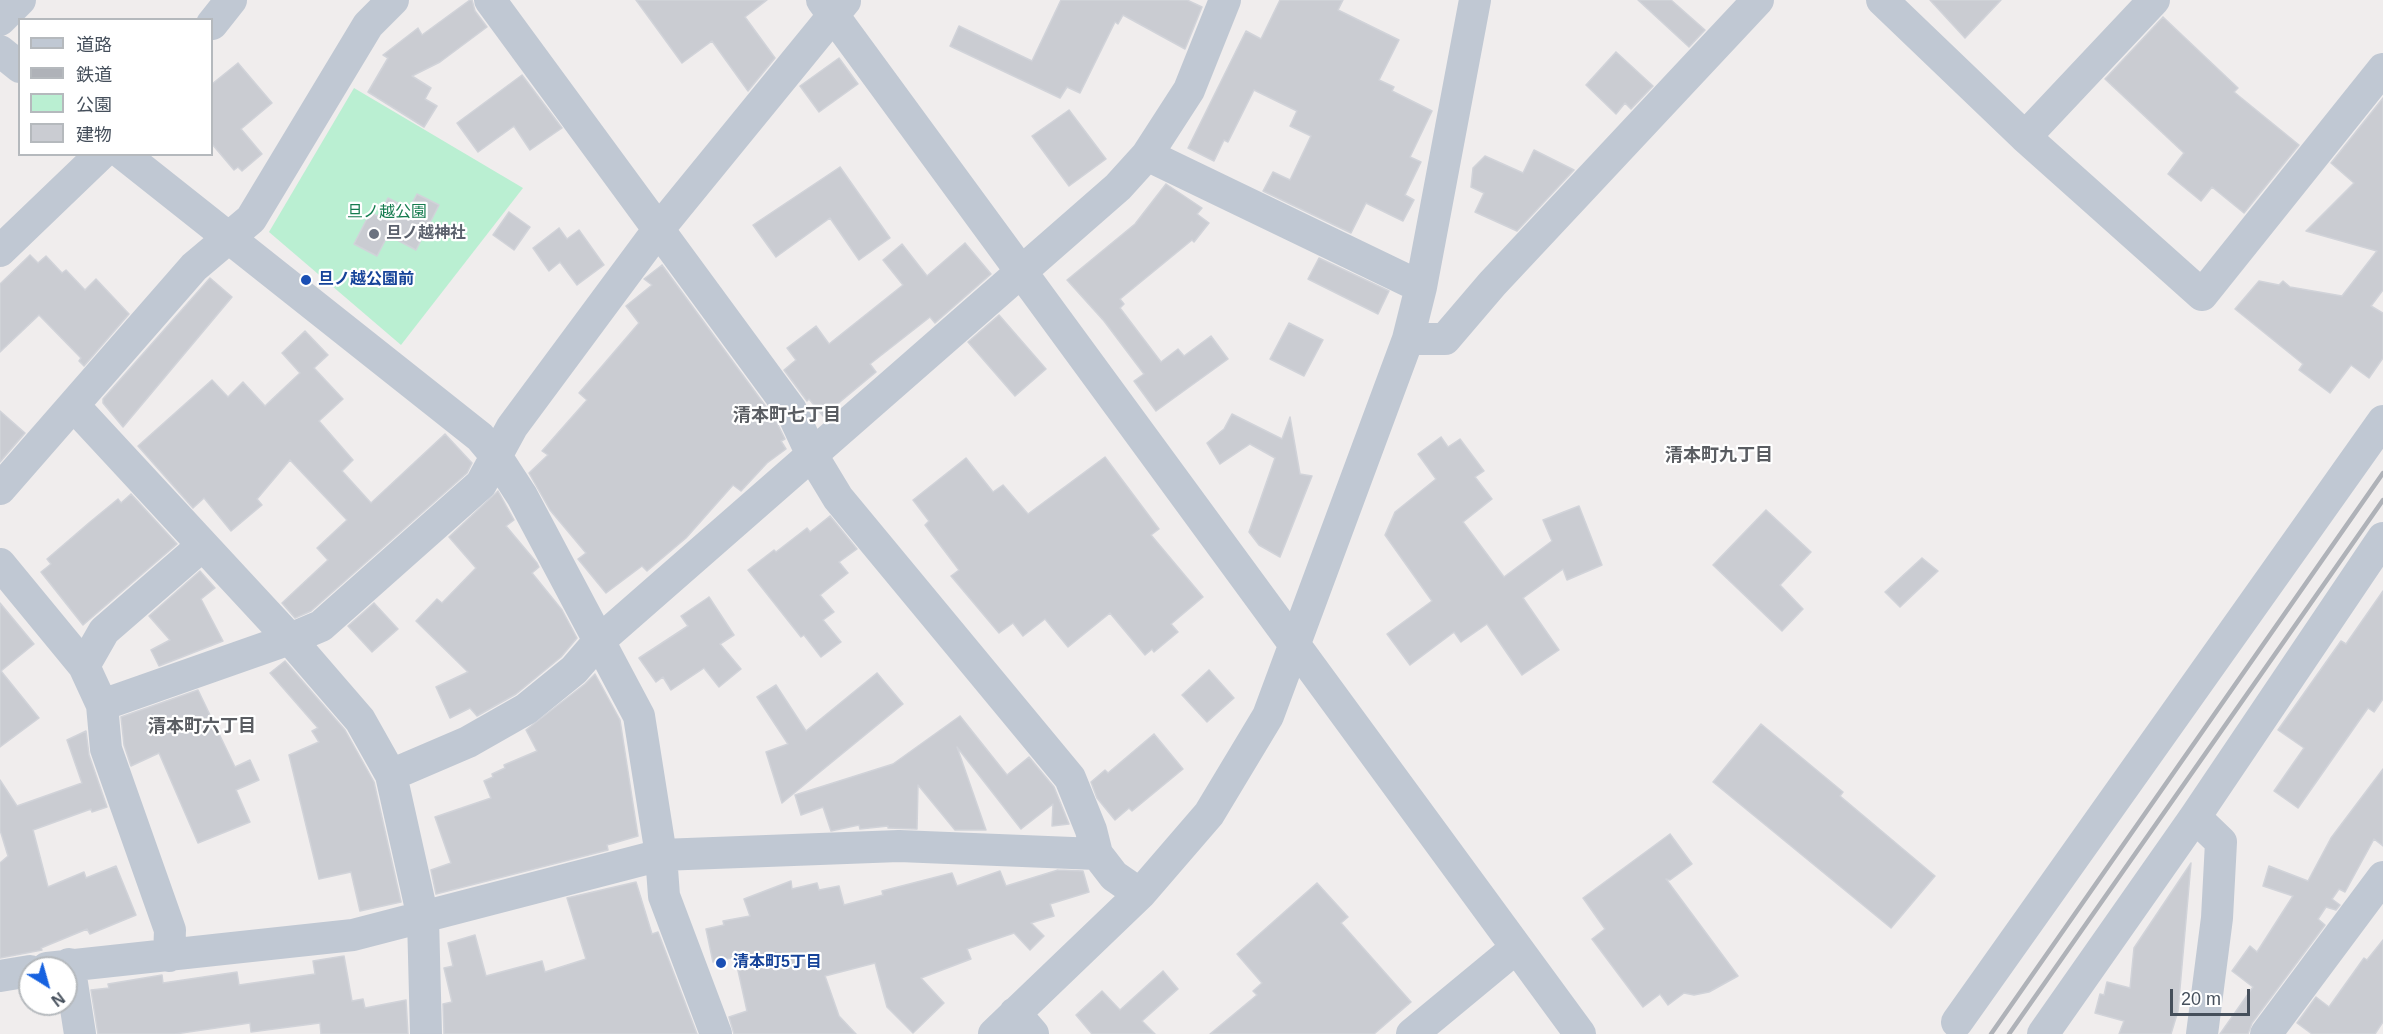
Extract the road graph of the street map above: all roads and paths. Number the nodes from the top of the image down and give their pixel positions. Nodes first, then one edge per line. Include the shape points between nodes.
1 (20, 0) edge
2 (231, 0) edge
3 (393, 0) edge
4 (490, 0) edge
5 (1225, 0) edge
6 (1475, 0) edge
7 (1758, 0) edge
8 (1882, 0) edge
9 (2154, 0) edge
10 (833, 5) edge
11 (0, 20) edge
12 (213, 23) edge
13 (0, 51) edge
14 (18, 65) edge
15 (2383, 69) edge
16 (2025, 137) junction
17 (1147, 155) junction
18 (99, 156) edge
19 (126, 156) edge
20 (658, 230) junction
21 (228, 237) junction
22 (0, 251) edge
23 (1020, 272) junction
24 (1421, 287) junction
25 (1408, 339) junction
26 (74, 406) junction
27 (2383, 421) edge
28 (812, 455) junction
29 (496, 456) junction
30 (0, 489) edge
31 (2383, 538) edge
32 (203, 544) junction
33 (0, 564) edge
34 (290, 639) junction
35 (599, 641) junction
36 (1295, 648) junction
37 (84, 666) junction
38 (102, 705) junction
39 (392, 775) junction
40 (2194, 817) junction
41 (661, 855) junction
42 (1097, 855) junction
43 (2383, 877) edge
44 (1140, 894) junction
45 (423, 918) junction
46 (1516, 948) junction
47 (169, 956) junction
48 (78, 964) edge
49 (18, 973) edge
50 (0, 976) edge
51 (74, 1016) edge
52 (1958, 1022) dead end
53 (1014, 1027) edge
54 (80, 1034) edge
55 (426, 1034) edge
56 (717, 1034) edge
57 (1412, 1034) edge
58 (1580, 1034) edge
59 (2043, 1034) edge
60 (2202, 1034) edge
61 (2266, 1034) edge

1 - 11 street
2 - 12 street
3 - 21 street via 368,26 251,219
4 - 20 street
5 - 17 street via 1189,90
6 - 24 street
7 - 25 street via 1445,339
8 - 16 street
9 - 16 street
10 - 20 street
10 - 23 street
13 - 14 street
15 - 16 street via 2202,295
17 - 23 street via 1118,187
17 - 24 street
18 - 22 street
19 - 21 street
20 - 28 street via 791,410
20 - 29 street via 512,427
21 - 26 street via 194,267
21 - 29 street via 480,437
23 - 28 street
23 - 36 street
24 - 25 street
25 - 36 street
26 - 30 street
26 - 32 street
27 - 52 street
28 - 35 street
28 - 42 street via 838,498 1070,778
29 - 34 street via 481,484 321,626
29 - 35 street via 522,496
31 - 40 street
32 - 34 street
32 - 37 street via 104,631
33 - 37 street
34 - 38 street
34 - 39 street via 360,720
35 - 39 street via 574,670 525,709 468,742
35 - 41 street via 639,716
36 - 44 street via 1268,716 1209,814
36 - 46 street
37 - 38 street
38 - 47 street via 106,748 170,930
39 - 45 street
40 - 59 street
40 - 60 street via 2221,842 2217,918
41 - 42 street via 899,846
41 - 45 street
41 - 56 street via 664,896
42 - 44 street via 1114,876
43 - 61 street
44 - 53 street
45 - 47 street via 353,935
45 - 55 street
46 - 57 street
46 - 58 street
47 - 48 street
49 - 50 street
51 - 54 street

